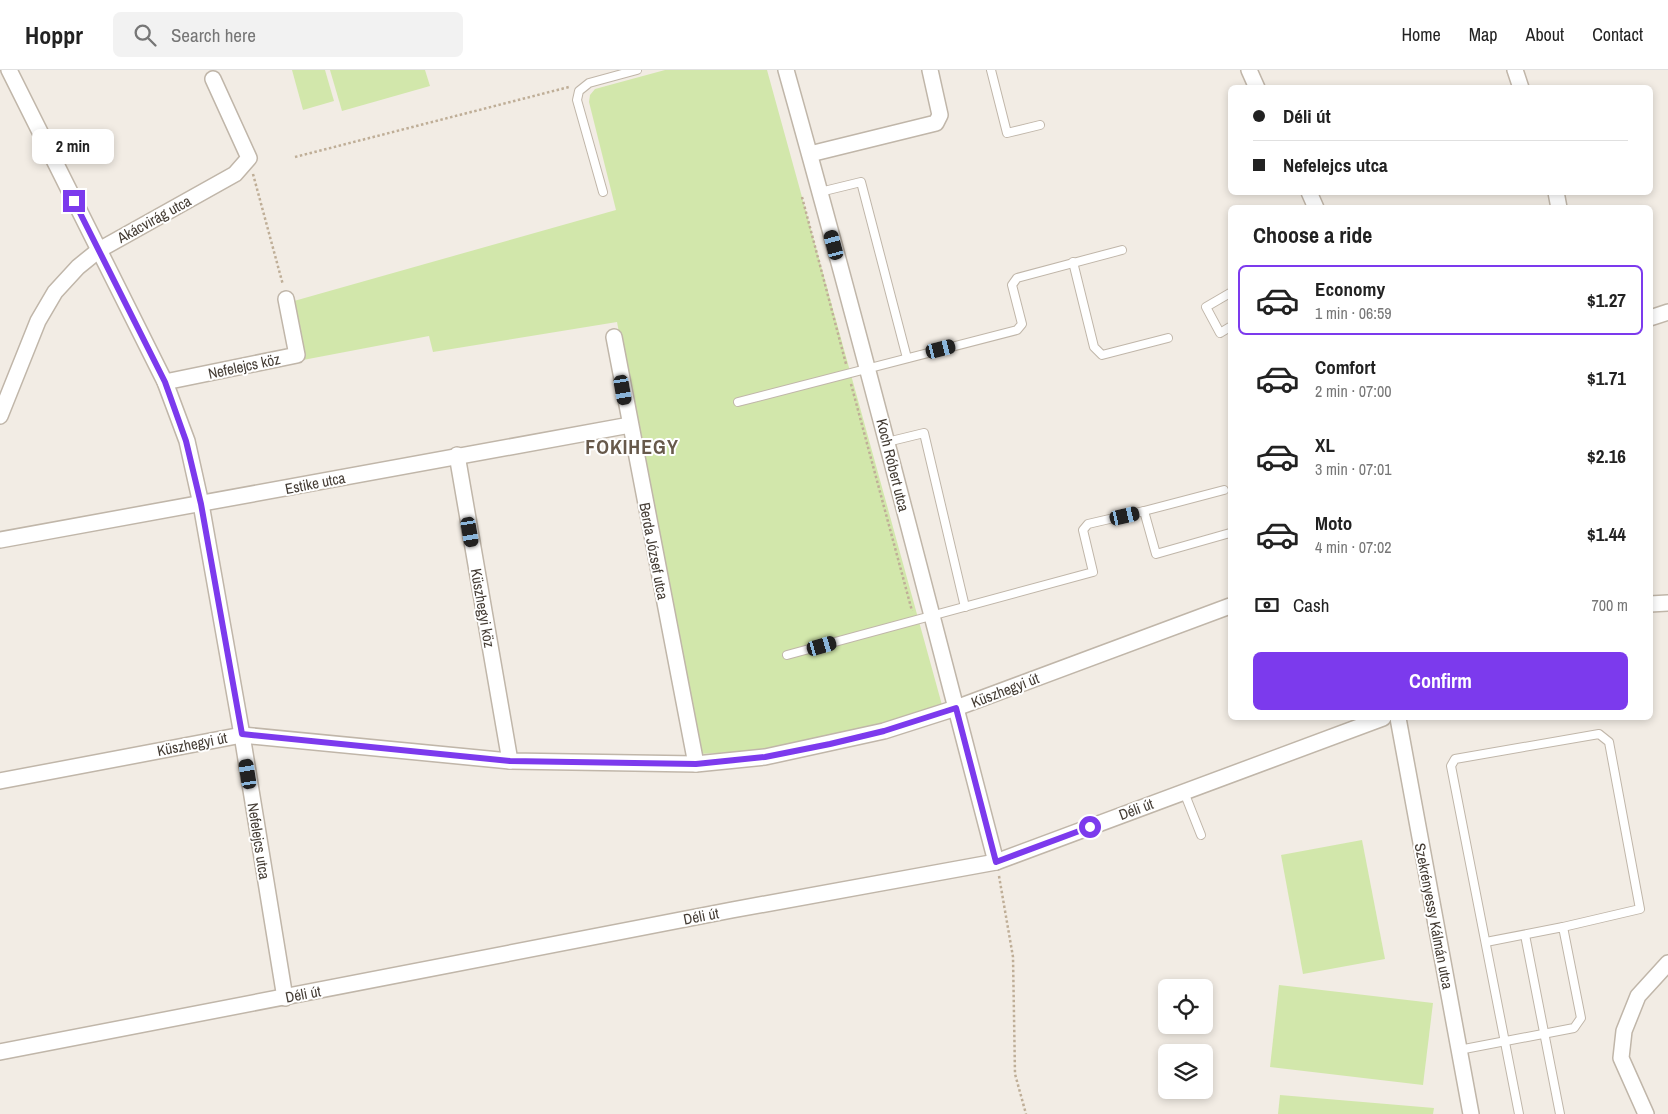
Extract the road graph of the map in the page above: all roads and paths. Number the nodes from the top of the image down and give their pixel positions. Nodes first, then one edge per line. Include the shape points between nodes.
1 (9, 70) edge
2 (637, 70) edge
3 (786, 70) edge
4 (930, 70) edge
5 (991, 70) edge
6 (1249, 70) edge
7 (1515, 70) edge
8 (213, 79) dead end
9 (1256, 85) edge
10 (1520, 85) edge
11 (579, 91) junction
12 (1040, 125) dead end
13 (810, 154) junction
14 (295, 157) dead end
15 (249, 158) junction
16 (603, 192) dead end
17 (820, 192) junction
18 (802, 197) dead end
19 (98, 250) junction
20 (1122, 250) dead end
21 (1073, 262) junction
22 (1228, 294) edge
23 (286, 299) joint
24 (1668, 312) edge
25 (1653, 317) edge
26 (1228, 329) edge
27 (614, 337) dead end
28 (1168, 338) dead end
29 (907, 358) junction
30 (867, 368) junction
31 (848, 373) junction
32 (165, 382) junction
33 (738, 402) dead end
34 (0, 416) edge
35 (630, 425) junction
36 (887, 442) junction
37 (457, 455) junction
38 (1224, 490) dead end
39 (201, 504) junction
40 (1144, 511) junction
41 (1228, 534) edge
42 (0, 540) edge
43 (1668, 603) edge
44 (1653, 604) edge
45 (965, 606) junction
46 (1228, 607) edge
47 (931, 615) junction
48 (914, 620) junction
49 (787, 655) dead end
50 (956, 708) junction
51 (1378, 720) edge
52 (1398, 720) edge
53 (242, 734) junction
54 (510, 761) junction
55 (696, 764) junction
56 (0, 781) edge
57 (1184, 792) junction
58 (1201, 835) dead end
59 (996, 862) junction
60 (1563, 927) junction
61 (1525, 934) junction
62 (1486, 942) junction
63 (1668, 963) edge
64 (284, 998) junction
65 (1544, 1034) junction
66 (1505, 1042) junction
67 (1459, 1050) junction
68 (0, 1052) edge
69 (1026, 1114) edge
70 (1471, 1114) edge
71 (1519, 1114) edge
72 (1560, 1114) edge
73 (1646, 1114) edge

1 - 19 street, Nefelejcs utca
2 - 11 lane via 589,84
3 - 13 street, Koch Róbert utca
4 - 13 street via 940,115 936,123
5 - 12 lane via 1007,133
6 - 9 street
7 - 10 street
8 - 15 street
11 - 14 path via 567,86
11 - 16 lane via 577,100
13 - 17 street, Koch Róbert utca
15 - 19 street, Akácvirág utca via 235,174
15 - 23 path
17 - 29 lane via 860,182
17 - 30 street, Koch Róbert utca
18 - 31 path
19 - 32 street, Nefelejcs utca
19 - 34 street, Akácvirág utca via 56,292 38,321
20 - 21 lane
21 - 28 lane via 1094,347 1102,355
21 - 29 lane via 1017,278 1012,285 1022,324 1017,330
22 - 26 lane via 1206,306 1220,333
23 - 32 street, Nefelejcs köz via 297,355
24 - 25 street
27 - 35 street, Berda József utca
29 - 30 lane
30 - 31 lane
30 - 36 street, Koch Róbert utca
31 - 33 lane
31 - 48 path
32 - 39 street, Nefelejcs utca via 186,441
35 - 37 street, Estike utca
35 - 55 street, Berda József utca
36 - 45 lane via 924,433
36 - 47 street, Koch Róbert utca
37 - 39 street, Estike utca
37 - 54 street, Küszhegyi köz
38 - 40 lane
39 - 42 street, Estike utca
39 - 53 street, Nefelejcs utca
40 - 41 lane via 1156,554
40 - 45 lane via 1088,524 1083,530 1093,572
43 - 44 street
45 - 47 lane
46 - 50 street, Küszhegyi út
47 - 48 lane
47 - 50 street, Koch Róbert utca
48 - 49 lane
50 - 55 street, Küszhegyi út via 830,744 765,757
50 - 59 street, Koch Róbert utca
51 - 57 street, Déli út
52 - 67 street, Szekrényessy Kálmán utca
53 - 54 street, Küszhegyi út
53 - 56 street, Küszhegyi út
53 - 64 street, Nefelejcs utca
54 - 55 street, Küszhegyi út
57 - 58 lane
57 - 59 street, Déli út
59 - 64 street, Déli út
59 - 69 path via 1013,957 1015,1074
60 - 61 lane
60 - 62 lane via 1640,909 1609,742 1599,734 1455,759 1451,766
60 - 65 lane via 1581,1018 1574,1028
61 - 62 lane
61 - 65 lane
62 - 66 lane
63 - 73 street via 1638,996 1624,1031 1621,1058
64 - 68 street, Déli út
65 - 66 lane
65 - 72 lane
66 - 67 lane
66 - 71 lane
67 - 70 street, Szekrényessy Kálmán utca

